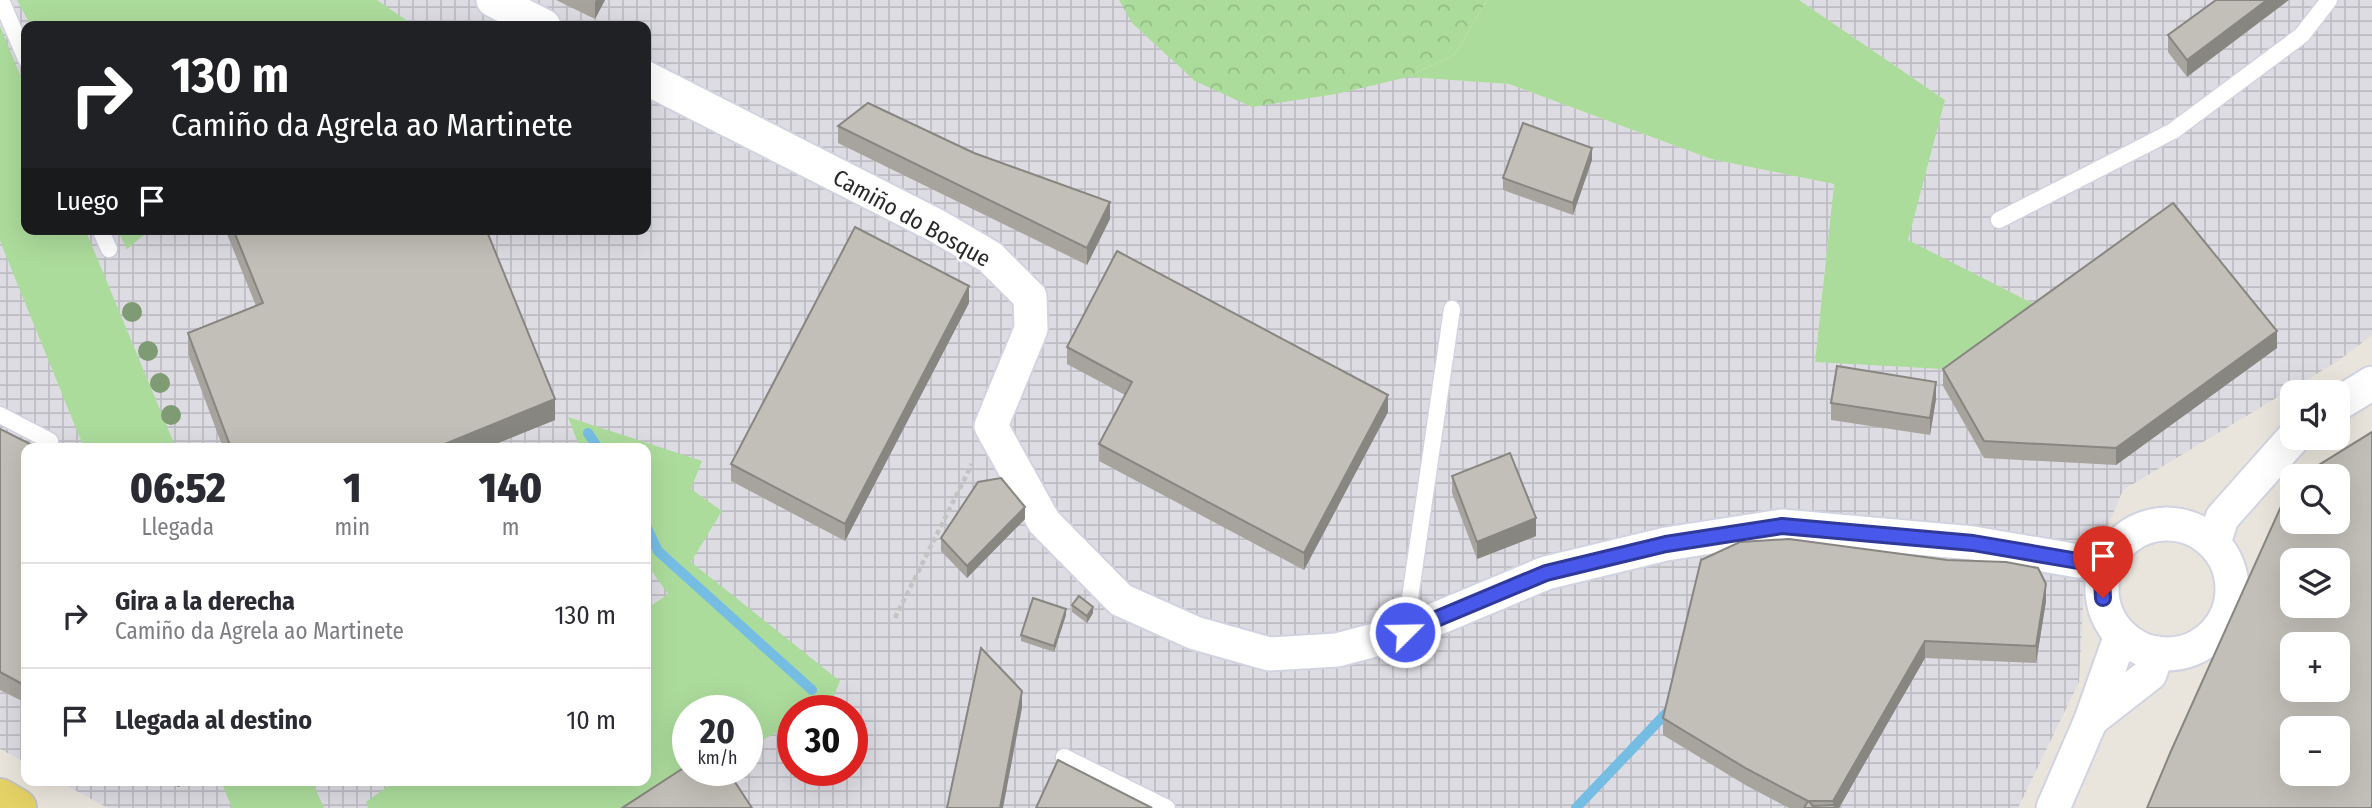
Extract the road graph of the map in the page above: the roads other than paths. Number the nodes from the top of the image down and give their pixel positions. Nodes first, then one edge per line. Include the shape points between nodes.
1 (1, 0) edge
2 (493, 0) edge
3 (2329, 0) edge
4 (534, 21) edge
5 (21, 47) edge
6 (651, 81) edge
7 (1999, 219) dead end
8 (103, 235) edge
9 (109, 250) dead end
10 (1452, 309) dead end
11 (2372, 383) edge
12 (2350, 397) edge
13 (0, 415) edge
14 (50, 441) dead end
15 (2282, 450) edge
16 (2214, 543) junction
17 (2109, 559) junction
18 (1405, 632) junction
19 (2121, 635) junction
20 (2157, 653) junction
21 (2091, 720) junction
22 (1064, 757) dead end
23 (0, 798) edge
24 (17, 808) edge
25 (1167, 808) edge
26 (2053, 808) edge

1 - 5 lane
2 - 4 street
3 - 7 lane via 2302,35 2173,131
6 - 18 street, Camiño do Bosque via 937,226 990,257 1030,297 1031,329 991,426 1044,522 1121,600 1195,633 1269,654 1337,650
8 - 9 lane
10 - 18 lane
11 - 12 street
13 - 14 lane
15 - 16 street via 2222,518
16 - 17 street via 2178,524 2157,524 2121,542
16 - 20 street via 2232,579 2225,619 2213,636 2196,648
17 - 18 street via 2078,561 1973,543 1782,526 1666,544 1546,573
17 - 19 street via 2102,578 2103,598 2108,618
19 - 20 street via 2137,647
19 - 21 street
20 - 21 street via 2150,674
21 - 26 street
22 - 25 lane
23 - 24 main road

